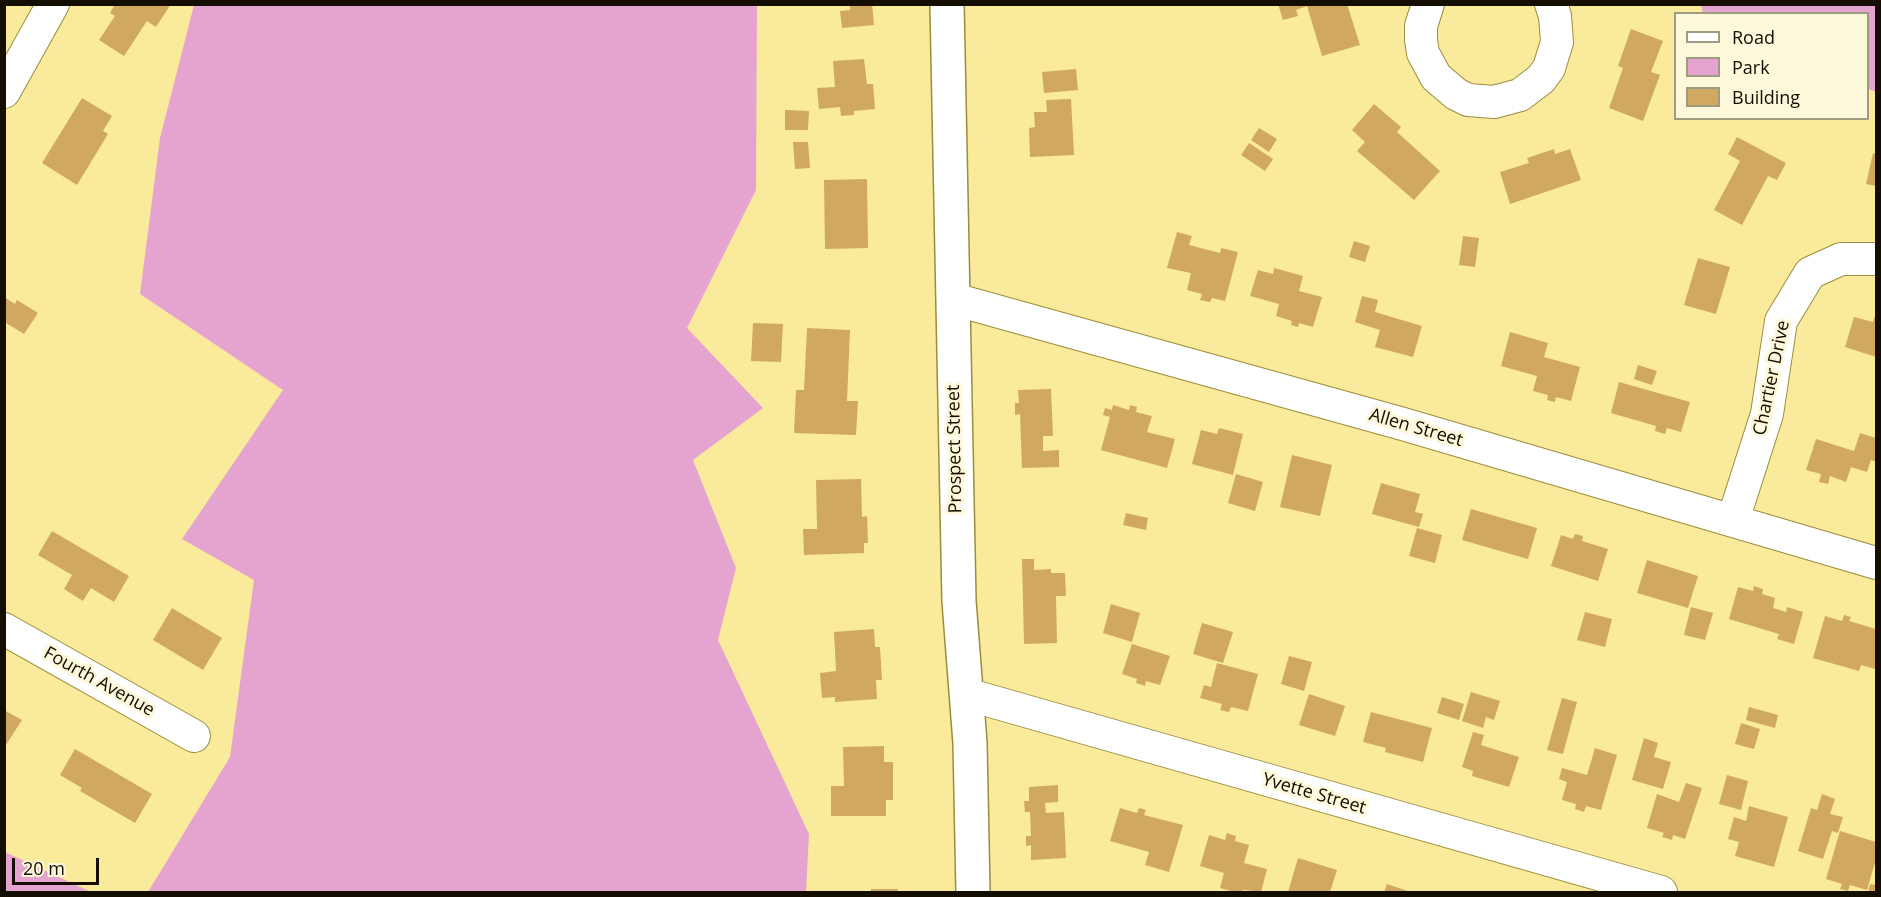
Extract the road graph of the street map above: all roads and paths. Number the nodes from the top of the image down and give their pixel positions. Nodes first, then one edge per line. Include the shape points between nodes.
1 (53, 4) edge
2 (947, 4) edge
3 (1428, 4) edge
4 (1551, 4) edge
5 (4, 92) edge
6 (1876, 259) edge
7 (953, 299) junction
8 (1733, 520) junction
9 (1876, 563) edge
10 (4, 629) edge
11 (966, 694) junction
12 (194, 736) dead end
13 (973, 892) edge
14 (1661, 892) edge

1 - 5 street
2 - 7 main road, Prospect Street
3 - 4 street via 1421,40 1423,53 1436,77 1468,100 1494,102 1520,95 1549,68 1557,42
6 - 8 street, Chartier Drive via 1841,259 1810,273 1781,321 1767,414
7 - 8 street, Allen Street via 1392,420
7 - 11 main road, Prospect Street via 959,601
8 - 9 street, Allen Street
10 - 12 street, Fourth Avenue
11 - 13 main road, Prospect Street
11 - 14 street, Yvette Street

